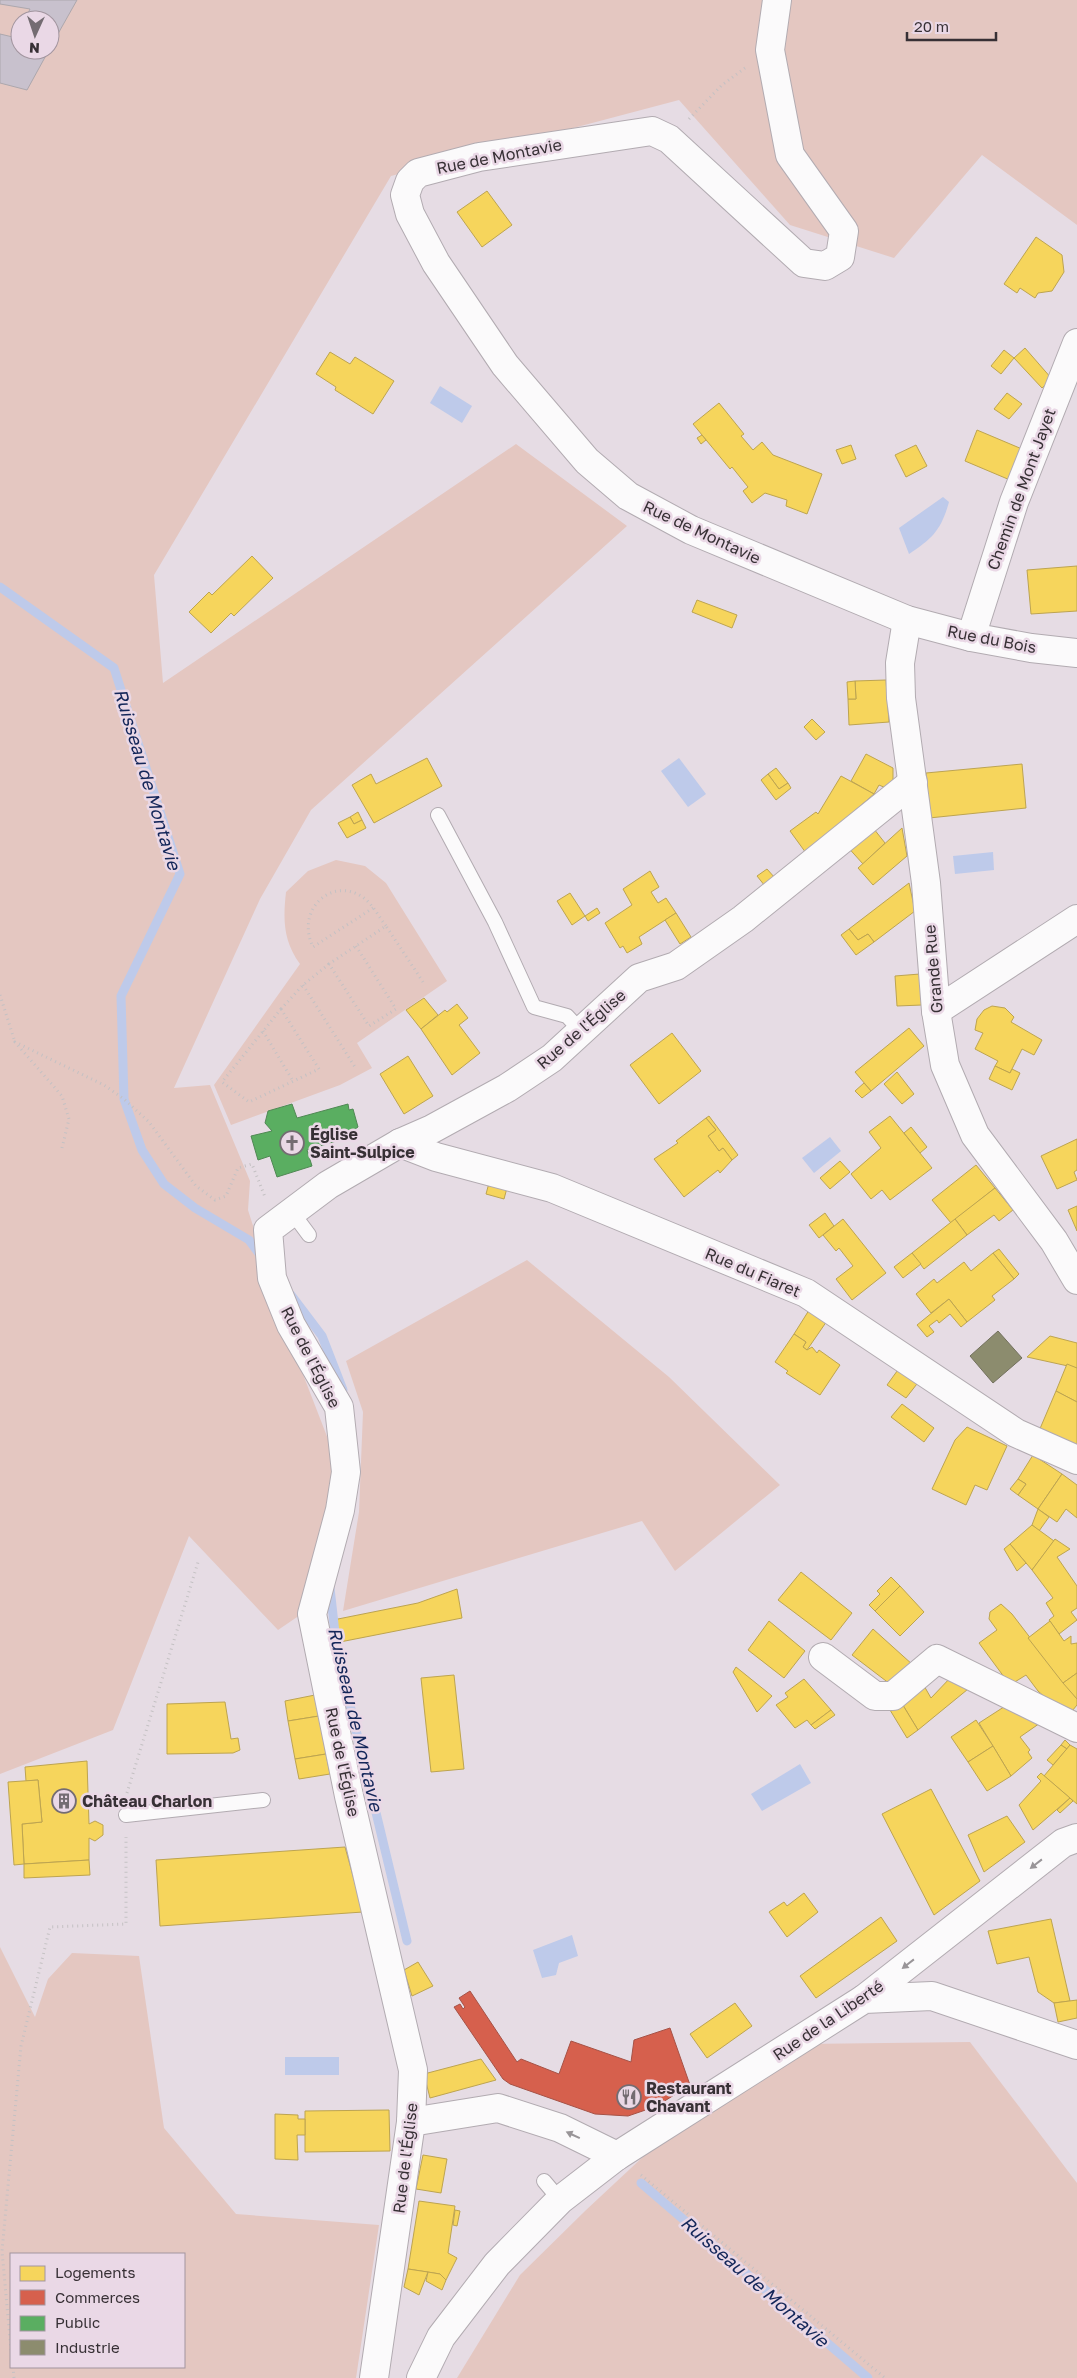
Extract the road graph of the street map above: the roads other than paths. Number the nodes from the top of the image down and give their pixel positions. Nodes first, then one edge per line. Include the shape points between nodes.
1 (777, 0) edge
2 (1077, 342) edge
3 (907, 620) junction
4 (972, 637) junction
5 (1077, 653) edge
6 (913, 782) junction
7 (438, 815) dead end
8 (1077, 919) edge
9 (936, 1011) junction
10 (580, 1030) junction
11 (400, 1143) junction
12 (292, 1212) junction
13 (309, 1235) dead end
14 (1077, 1280) edge
15 (1077, 1460) edge
16 (823, 1656) dead end
17 (1077, 1728) edge
18 (263, 1800) dead end
19 (126, 1815) road end
20 (1077, 1838) edge
21 (864, 1999) junction
22 (1077, 2045) edge
23 (411, 2122) junction
24 (617, 2156) junction
25 (374, 2378) edge
26 (421, 2378) edge

1 - 3 street, Rue de Montavie via 770,50 790,155 844,231 840,257 825,266 804,263 668,138 652,131 479,157 418,173 410,181 405,195 410,214 436,263 505,365 586,461 628,496 691,530
2 - 4 street, Chemin de Mont Jayet via 1014,502
3 - 4 street, Rue du Bois
3 - 6 street, Grande Rue via 900,662 901,698
4 - 5 street, Rue du Bois
6 - 9 street, Grande Rue via 926,883
6 - 10 street, Rue de l'Église via 743,919 676,966 639,978
7 - 10 lane via 495,922 534,1008 567,1016
8 - 9 street
9 - 14 street, Grande Rue via 945,1065 975,1135 1054,1241
10 - 11 street, Rue de l'Église via 552,1058 507,1088
11 - 12 street, Rue de l'Église via 328,1185
11 - 15 street, Rue du Fiaret via 552,1188 806,1294 1016,1433
12 - 13 lane
12 - 23 street, Rue de l'Église via 268,1230 272,1278 291,1325 339,1407 346,1472 340,1510 312,1614 349,1796 413,2070
16 - 17 street via 875,1696 893,1696 938,1659
18 - 19 lane
20 -> 21 street, Rue de la Liberté via 1063,1843
21 - 22 street via 932,1996
21 - 24 street, Rue de la Liberté
24 -> 23 street via 560,2128 498,2108
23 - 25 street, Rue de l'Église
24 - 26 street, Rue de la Liberté via 552,2191 441,2337

